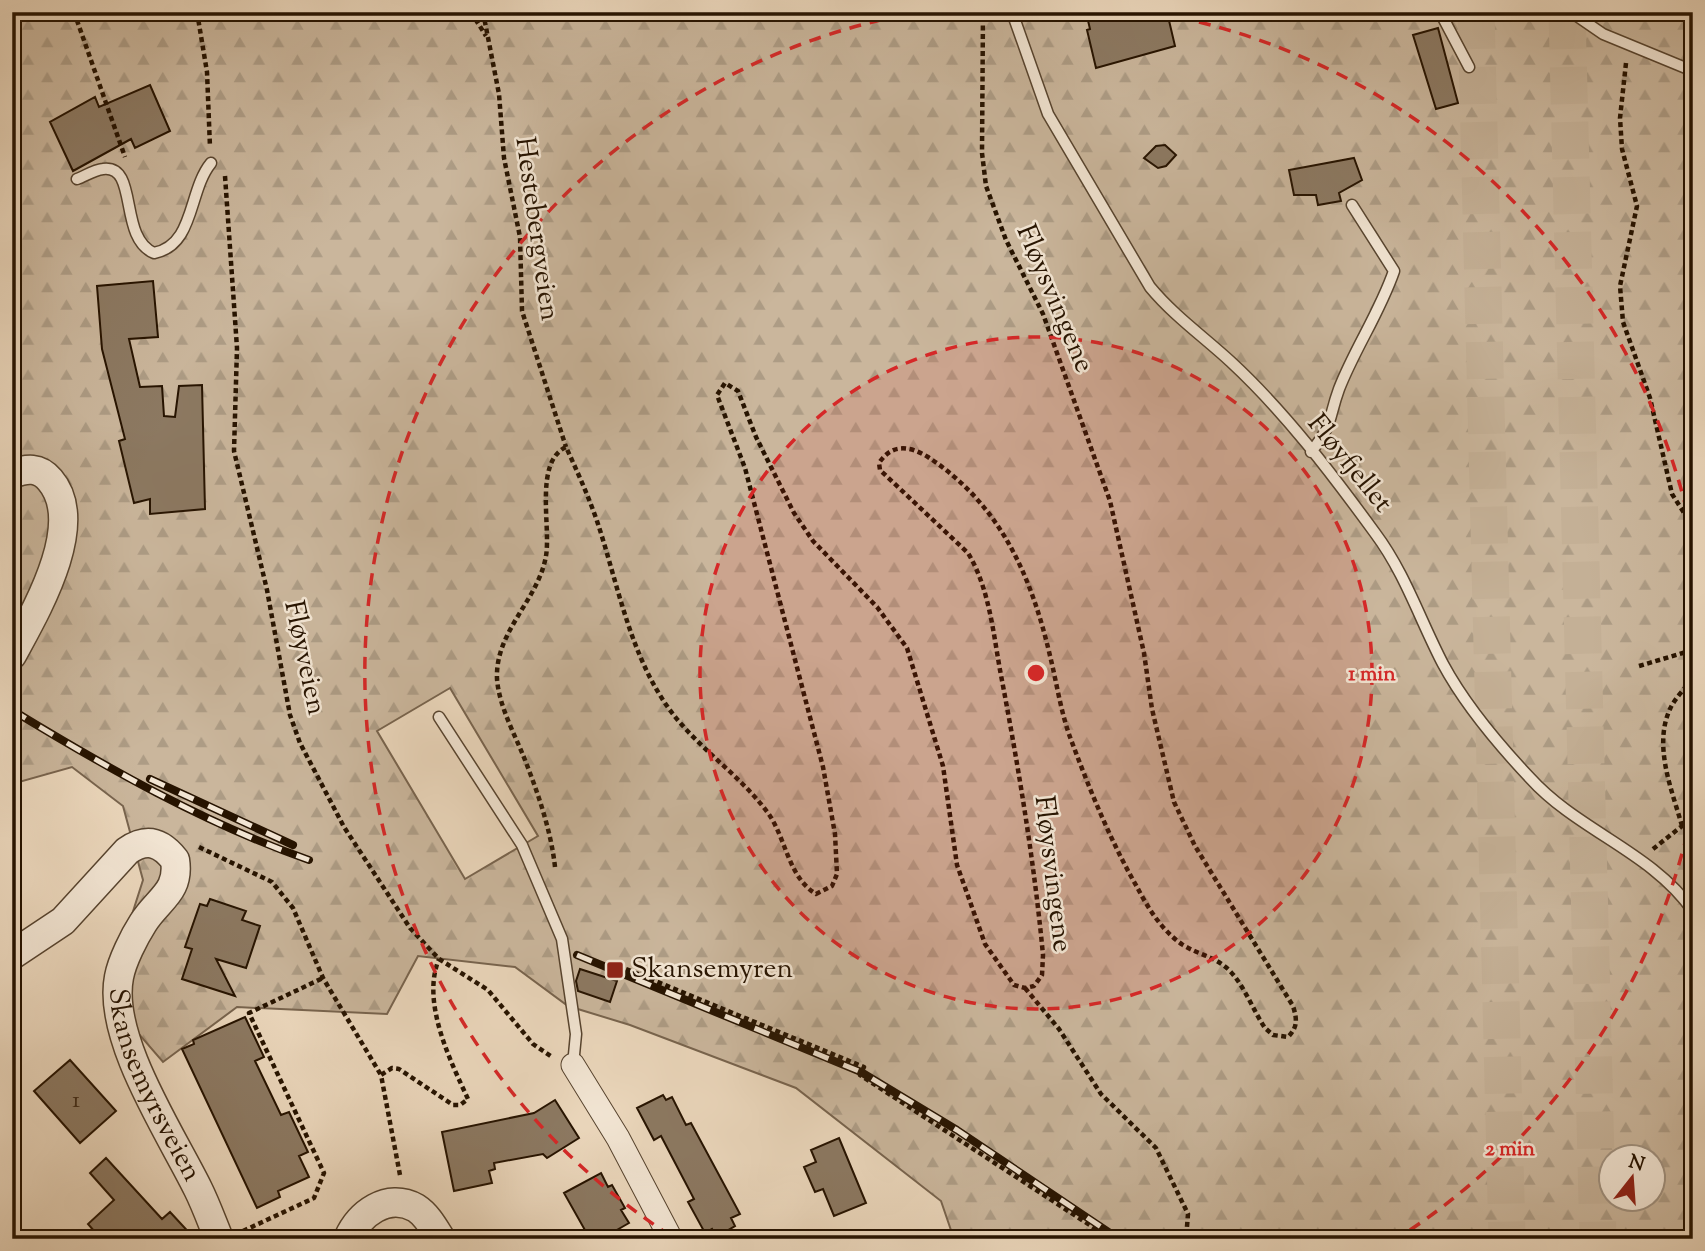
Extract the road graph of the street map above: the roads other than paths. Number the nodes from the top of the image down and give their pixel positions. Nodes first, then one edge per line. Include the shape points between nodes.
1 (1012, 12) edge
2 (1440, 12) edge
3 (1571, 12) edge
4 (1469, 67) dead end
5 (1693, 71) edge
6 (211, 163) road end
7 (77, 179) dead end
8 (1352, 205) dead end
9 (1311, 452) junction
10 (12, 474) edge
11 (12, 655) edge
12 (439, 717) dead end
13 (1693, 911) edge
14 (12, 955) edge
15 (573, 1065) joint
16 (231, 1235) edge
17 (348, 1239) edge
18 (441, 1239) edge
19 (671, 1239) edge

1 - 9 lane, Fløyfjellet via 1048,114 1150,286 1182,321 1232,363
2 - 4 lane
3 - 5 lane via 1604,34
6 - 7 lane via 198,184 179,239 173,248 153,253 138,242 133,231 127,189 118,174 101,169
8 - 9 lane via 1394,271 1381,308 1339,389 1330,429
9 - 13 lane, Fløyfjellet via 1396,564 1460,693 1508,753 1557,804 1677,888
10 - 11 street via 34,469 45,474 55,486 61,531 51,581
12 - 15 lane via 522,845 562,939 576,1034
14 - 16 street, Skansemyrsveien via 63,921 139,843 156,844 175,860 174,884 142,923 119,976 118,1003 129,1052 200,1192
15 - 19 street
17 - 18 street via 356,1221 378,1205 407,1205 428,1219

